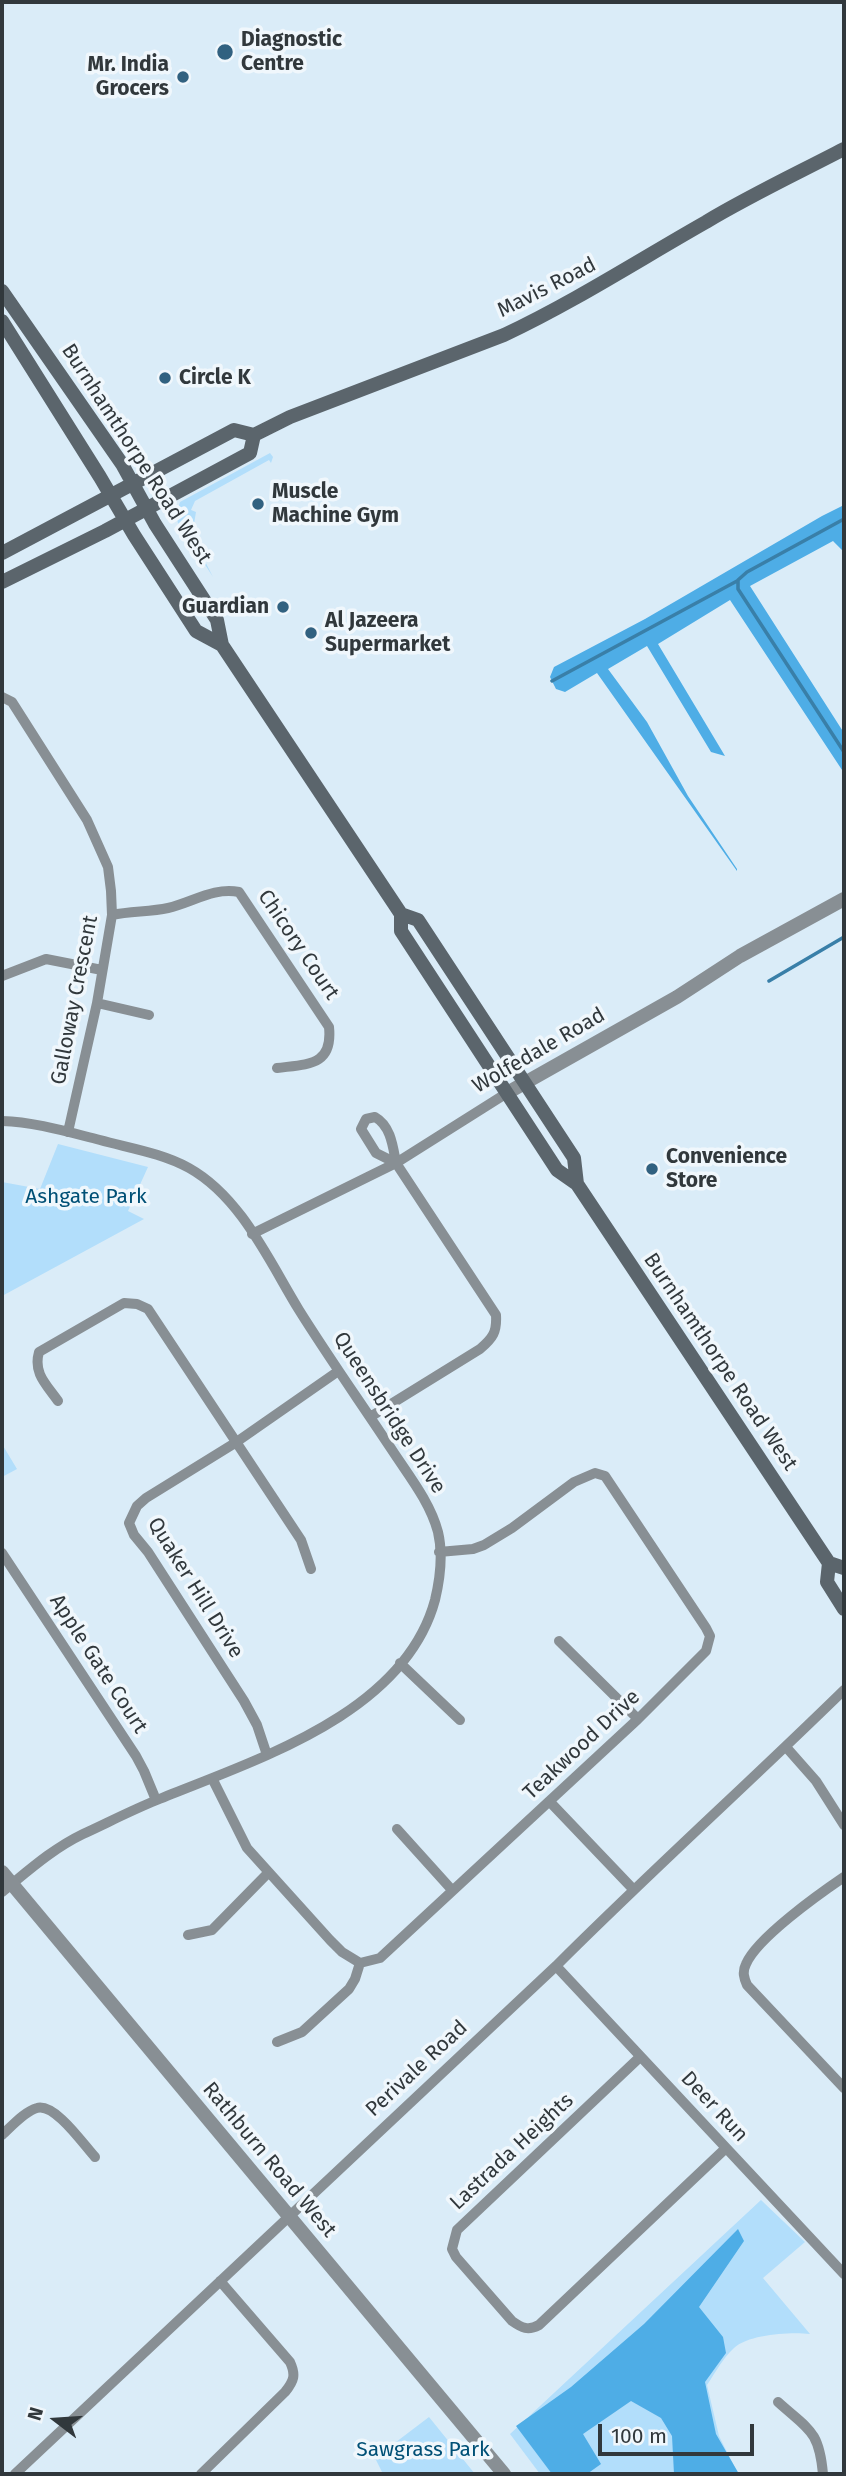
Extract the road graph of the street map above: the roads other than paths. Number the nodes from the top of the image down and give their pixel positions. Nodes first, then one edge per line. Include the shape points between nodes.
1 (844, 149) edge
2 (2, 291) edge
3 (2, 321) edge
4 (254, 435) junction
5 (132, 483) junction
6 (111, 495) junction
7 (146, 509) junction
8 (125, 520) junction
9 (2, 553) edge
10 (2, 582) edge
11 (222, 645) junction
12 (2, 697) edge
13 (844, 899) edge
14 (112, 915) junction
15 (401, 915) junction
16 (102, 970) junction
17 (2, 976) edge
18 (97, 1003) junction
19 (149, 1014) dead end
20 (277, 1068) dead end
21 (525, 1083) junction
22 (507, 1093) junction
23 (2, 1121) edge
24 (68, 1132) junction
25 (396, 1163) junction
26 (576, 1184) junction
27 (252, 1234) junction
28 (337, 1372) junction
29 (58, 1401) dead end
30 (370, 1417) junction
31 (235, 1443) junction
32 (439, 1552) junction
33 (2, 1553) edge
34 (829, 1563) junction
35 (844, 1568) edge
36 (311, 1569) dead end
37 (844, 1609) edge
38 (559, 1641) dead end
39 (400, 1663) junction
40 (844, 1689) edge
41 (638, 1719) junction
42 (460, 1720) dead end
43 (786, 1747) junction
44 (267, 1755) junction
45 (213, 1780) junction
46 (156, 1800) junction
47 (550, 1802) junction
48 (844, 1825) edge
49 (397, 1829) dead end
50 (2, 1872) edge
51 (268, 1873) junction
52 (844, 1877) edge
53 (7, 1888) edge
54 (633, 1889) junction
55 (452, 1890) junction
56 (188, 1935) dead end
57 (360, 1963) junction
58 (556, 1966) junction
59 (277, 2042) dead end
60 (640, 2057) junction
61 (844, 2088) edge
62 (2, 2135) edge
63 (726, 2148) junction
64 (95, 2157) dead end
65 (288, 2216) junction
66 (844, 2274) edge
67 (220, 2281) junction
68 (778, 2402) dead end
69 (15, 2474) edge
70 (201, 2474) edge
71 (505, 2474) edge
72 (823, 2474) edge

1 - 4 main road, Mavis Road via 707,221 538,319
2 - 5 main road, Burnhamthorpe Road West
3 - 6 main road, Burnhamthorpe Road West
4 - 5 main road, Mavis Road via 234,430
4 - 7 main road, Mavis Road via 250,453
5 - 6 main road, Mavis Road
5 - 7 main road, Burnhamthorpe Road West
6 - 8 main road, Burnhamthorpe Road West
6 - 9 main road, Mavis Road
7 - 8 main road, Mavis Road
7 - 11 main road, Burnhamthorpe Road West via 217,620
8 - 10 main road, Mavis Road
8 - 11 main road, Burnhamthorpe Road West via 197,631
11 - 15 main road, Burnhamthorpe Road West
12 - 14 street, Galloway Crescent via 12,702 87,820 108,867
13 - 21 street, Wolfedale Road
14 - 16 street, Galloway Crescent
14 - 20 street, Chicory Court via 165,909 226,889 239,892 329,1027 328,1050 321,1059
15 - 21 main road, Burnhamthorpe Road West via 418,919
15 - 22 main road, Burnhamthorpe Road West via 401,931
16 - 17 street via 46,959
16 - 18 street, Galloway Crescent
18 - 19 street
18 - 24 street, Galloway Crescent
21 - 22 street, Wolfedale Road
21 - 26 main road, Burnhamthorpe Road West via 574,1158
22 - 25 street, Wolfedale Road
22 - 26 main road, Burnhamthorpe Road West via 557,1170
23 - 24 street, Queensbridge Drive
24 - 27 street, Queensbridge Drive via 189,1168 222,1195
25 - 27 street, Wolfedale Road
25 - 30 street via 496,1315 497,1328 480,1349
26 - 34 main road, Burnhamthorpe Road West
27 - 28 street, Queensbridge Drive
28 - 30 street, Queensbridge Drive
28 - 31 street, Quaker Hill Drive
29 - 31 street via 37,1373 39,1352 124,1303 137,1304 148,1309
30 - 32 street, Queensbridge Drive via 425,1500 438,1534
31 - 36 street via 301,1540
31 - 44 street, Quaker Hill Drive via 146,1498 129,1524 244,1701
32 - 39 street, Queensbridge Drive via 440,1580 426,1626
32 - 41 street, Teakwood Drive via 484,1545 580,1478 595,1472 605,1476 710,1636 703,1657
33 - 46 street, Apple Gate Court via 136,1756
34 - 35 main road
34 - 37 main road, Burnhamthorpe Road West via 827,1583
38 - 41 street
39 - 42 street
39 - 44 street, Queensbridge Drive via 346,1713
40 - 43 street, Perivale Road
41 - 47 street, Teakwood Drive
43 - 48 street
43 - 54 street, Perivale Road
44 - 45 street, Queensbridge Drive
45 - 46 street, Queensbridge Drive
45 - 51 street via 247,1848
46 - 53 street, Queensbridge Drive via 54,1849
47 - 54 street
47 - 55 street, Teakwood Drive
49 - 55 street
50 - 53 street, Rathburn Road West
51 - 56 street via 212,1930
51 - 57 street via 342,1952
52 - 61 street via 761,1944 747,1962 744,1976 747,1985
53 - 65 street, Rathburn Road West
54 - 58 street, Perivale Road
55 - 57 street, Teakwood Drive via 380,1958
57 - 59 street via 349,1989 302,2032
58 - 60 street, Deer Run
58 - 65 street, Perivale Road
60 - 63 street, Deer Run
60 - 63 street, Lastrada Heights via 457,2230 452,2249 456,2257 512,2321 522,2328 539,2325
62 - 64 street via 35,2108 44,2108 56,2113
63 - 66 street, Deer Run
65 - 67 street, Perivale Road
65 - 71 street, Rathburn Road West
67 - 69 street, Perivale Road
67 - 70 street via 295,2372 285,2392
68 - 72 street via 816,2439

